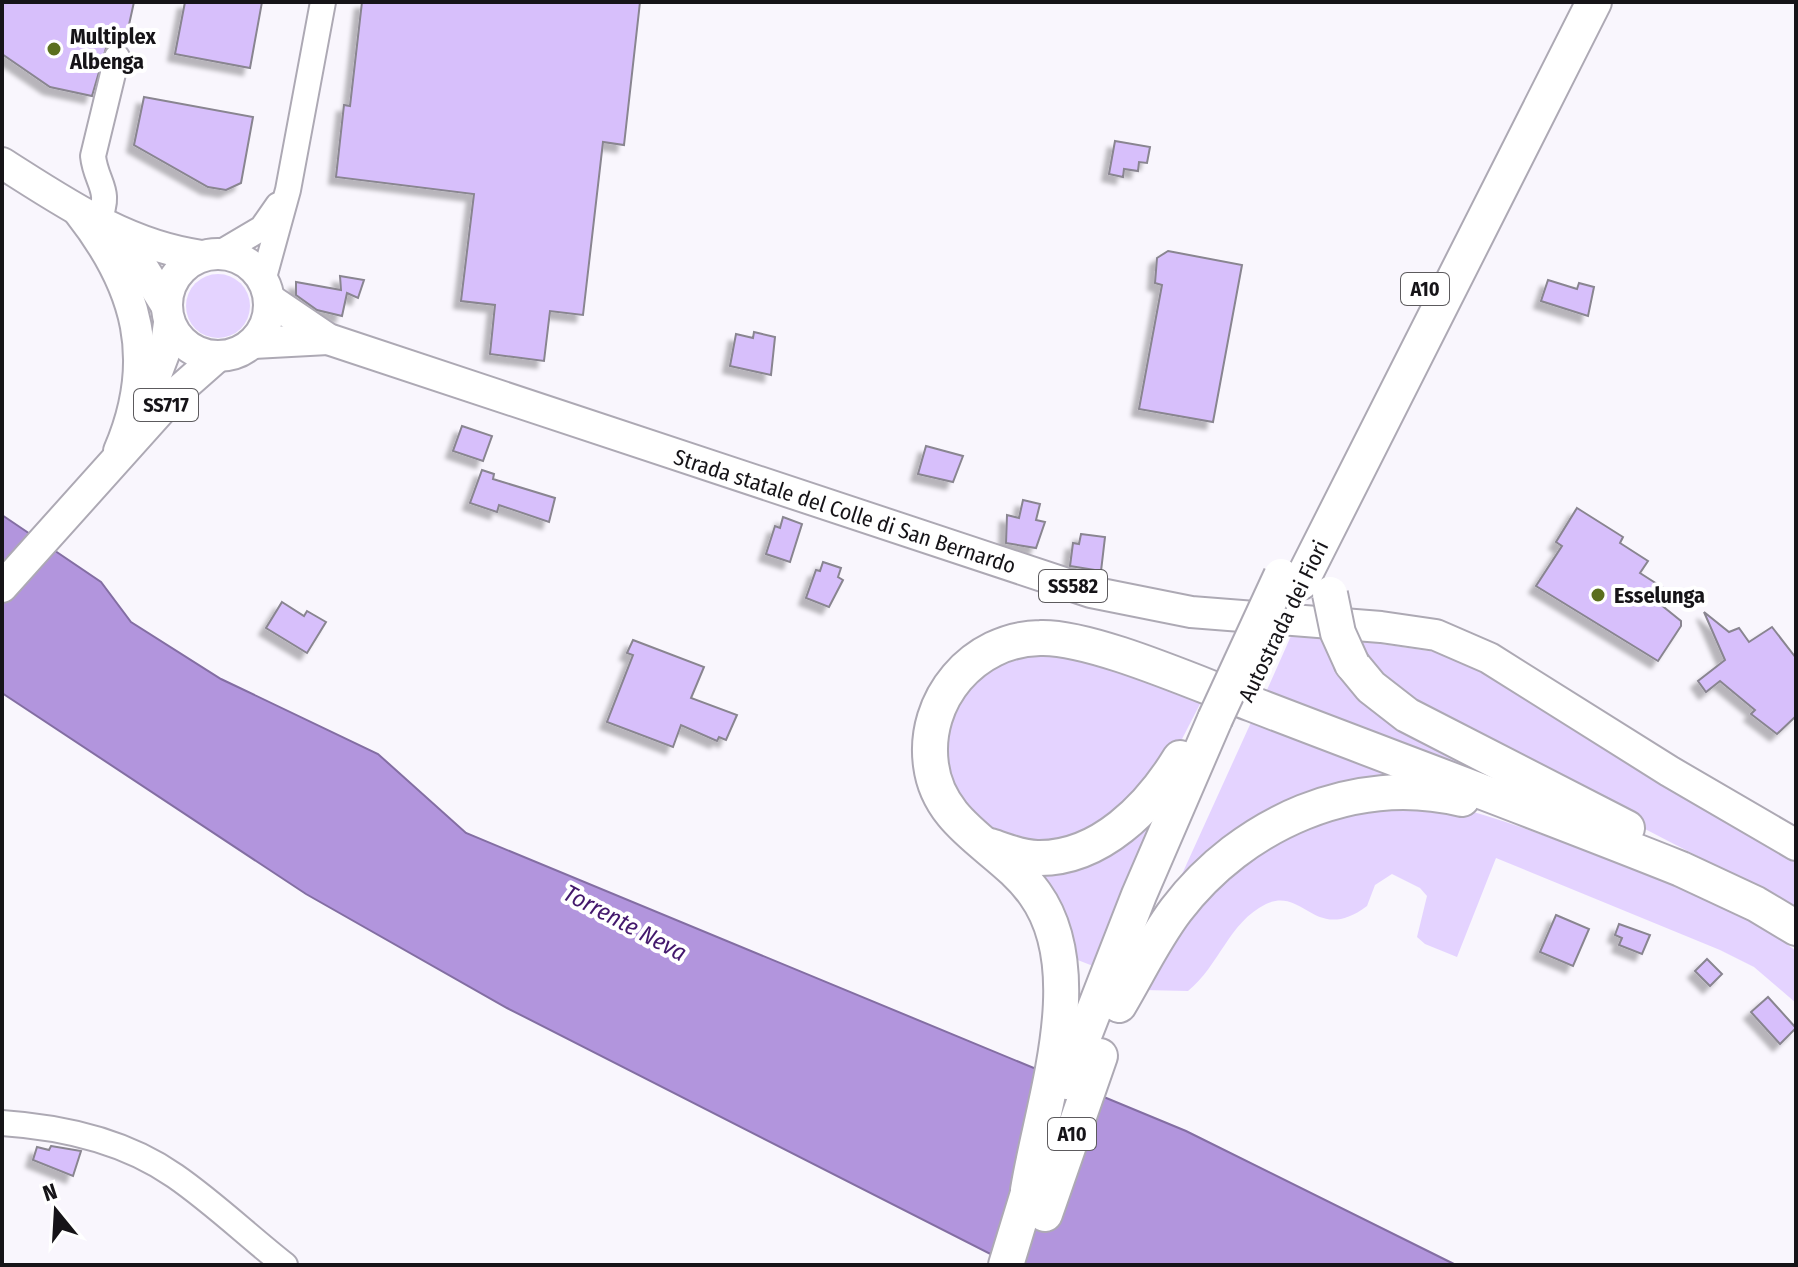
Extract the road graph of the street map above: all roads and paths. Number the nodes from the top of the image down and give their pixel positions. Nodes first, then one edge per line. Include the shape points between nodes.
1 (323, 2) edge
2 (1569, 2) edge
3 (1594, 2) edge
4 (117, 57) dead end
5 (2, 163) edge
6 (288, 190) junction
7 (94, 219) junction
8 (210, 255) junction
9 (266, 290) junction
10 (168, 314) junction
11 (328, 339) junction
12 (253, 343) junction
13 (218, 356) junction
14 (122, 444) junction
15 (1304, 584) junction
16 (2, 587) edge
17 (1219, 717) junction
18 (1537, 812) junction
19 (981, 844) junction
20 (1796, 845) edge
21 (1681, 869) junction
22 (1796, 928) edge
23 (1109, 1001) junction
24 (2, 1123) edge
25 (1028, 1190) junction
26 (285, 1265) edge
27 (1006, 1265) edge
28 (1029, 1265) edge

1 - 6 street
2 - 15 highway, Autostrada dei Fiori / A10
3 - 15 highway, Autostrada dei Fiori / A10
4 - 7 street via 93,156 105,189 105,207
5 - 7 main road
6 - 8 street via 262,228
6 - 9 street
7 - 8 main road via 162,249
7 - 10 main road via 143,268
7 - 14 main road via 127,288 139,334 139,381
8 - 9 main road via 244,262
8 - 10 main road via 176,275
9 - 11 main road, Strada statale del Colle di San Bernardo / SS582
9 - 12 main road via 269,315
10 - 13 main road via 186,346
10 - 14 main road, SS717 via 154,384
11 - 12 main road, Strada statale del Colle di San Bernardo / SS582
11 - 20 main road, Strada statale del Colle di San Bernardo / SS582 via 1091,592 1191,612 1436,635 1489,658
12 - 13 main road
13 - 14 main road, SS717
14 - 16 main road, SS717
15 - 17 highway, Autostrada dei Fiori / A10
15 - 17 highway, Autostrada dei Fiori / A10, bridge via 1251,639
15 - 21 highway, bridge via 1352,664 1407,715 1640,835
17 - 19 highway via 1154,796 1111,833 1083,848 1052,857 1022,857
17 - 23 highway, Autostrada dei Fiori / A10
18 - 19 highway via 1119,657 1068,640 1034,638 996,647 966,667 945,695 932,727 931,764 941,797
18 - 21 highway
18 - 23 highway via 1432,793 1389,792 1335,801 1290,818 1239,848 1186,897
19 - 25 highway via 1036,895 1052,928 1060,976 1059,1037
21 - 22 highway
23 - 25 highway, Autostrada dei Fiori / A10
23 - 28 highway, Autostrada dei Fiori / A10
24 - 26 street via 45,1125 85,1135 172,1174
25 - 27 highway, Autostrada dei Fiori / A10

